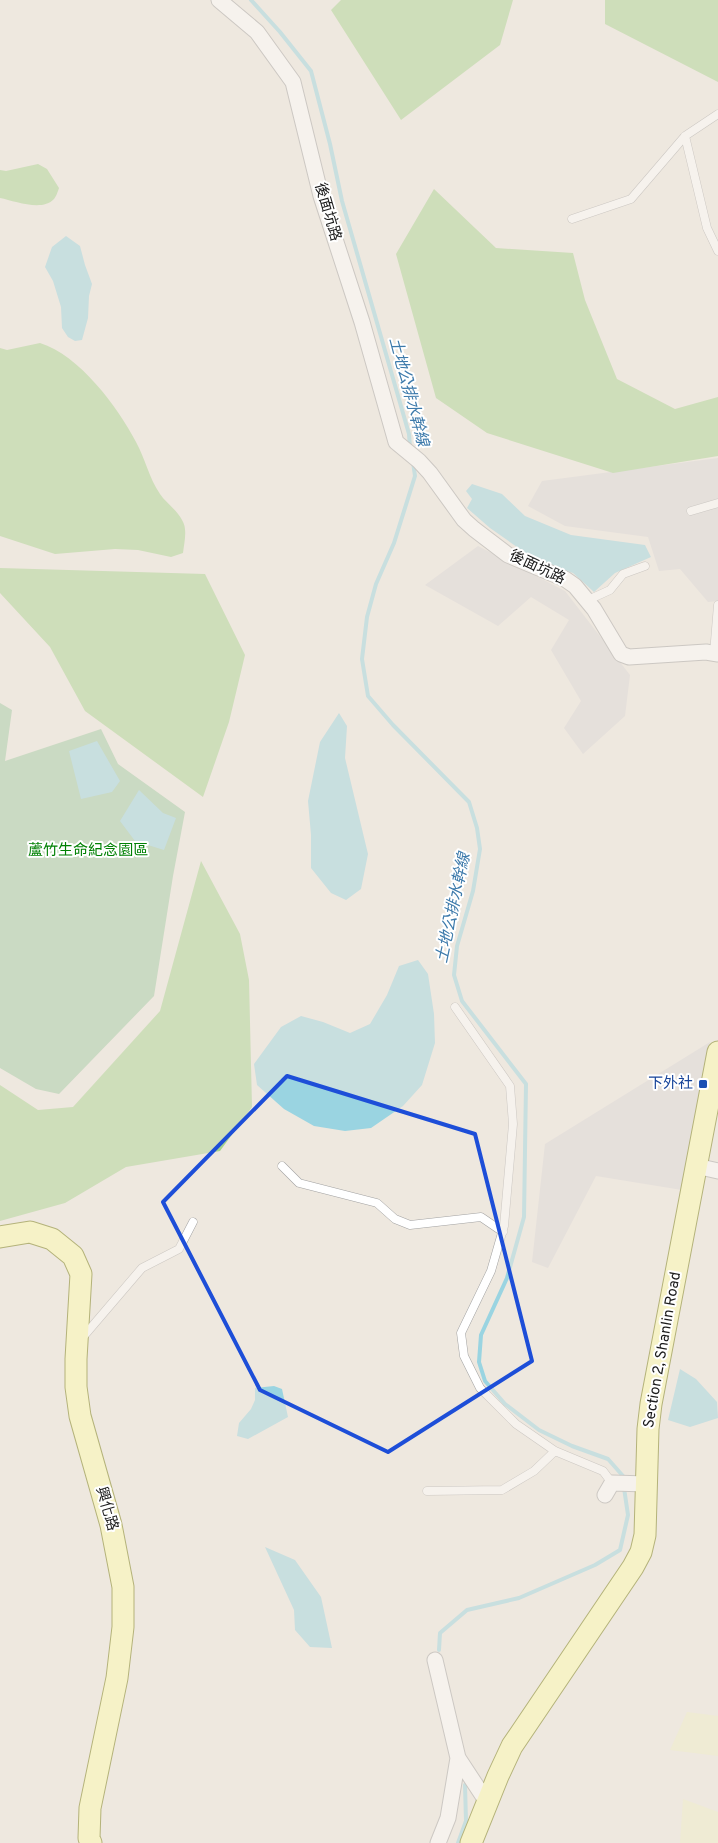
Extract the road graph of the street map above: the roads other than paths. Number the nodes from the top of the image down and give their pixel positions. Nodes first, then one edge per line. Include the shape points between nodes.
1 (219, 0) edge
2 (718, 114) edge
3 (684, 136) junction
4 (572, 219) dead end
5 (718, 251) edge
6 (718, 503) edge
7 (691, 511) dead end
8 (645, 566) dead end
9 (588, 600) junction
10 (718, 605) edge
11 (716, 654) edge
12 (456, 1007) dead end
13 (718, 1052) edge
14 (282, 1166) dead end
15 (696, 1166) junction
16 (718, 1171) edge
17 (194, 1222) dead end
18 (503, 1232) junction
19 (0, 1237) edge
20 (76, 1344) junction
21 (555, 1451) junction
22 (642, 1484) junction
23 (611, 1487) joint
24 (427, 1491) dead end
25 (436, 1660) dead end
26 (458, 1758) junction
27 (487, 1802) junction
28 (91, 1843) edge
29 (438, 1843) edge
30 (471, 1843) edge

1 - 9 street, 後面坑路 via 257,32 293,82 321,196 396,442 430,473 474,529 508,555 565,579
2 - 3 lane
3 - 4 lane via 631,199
3 - 5 lane via 707,228
6 - 7 lane
8 - 9 lane via 623,574 610,590
9 - 11 street, 後面坑路 via 621,654 629,657 691,652
10 - 11 lane
12 - 18 lane via 510,1086 513,1124
13 - 15 main road, Section 2, Shanlin Road
14 - 18 lane via 299,1183 377,1203 395,1219 410,1225 481,1217
15 - 16 street
15 - 22 main road, Section 2, Shanlin Road via 651,1404
17 - 20 lane via 179,1249 142,1268
18 - 21 lane via 491,1271 461,1333 464,1356 480,1388 516,1424
19 - 20 main road, 興化路 via 30,1232 52,1239 72,1256 81,1274 82,1288
20 - 28 main road, 興化路 via 80,1416 111,1525 123,1587 123,1627 117,1678 90,1808 88,1838
21 - 23 lane via 603,1471
21 - 24 lane via 534,1470 502,1490
22 - 23 street
22 - 27 main road, Section 2, Shanlin Road via 646,1535 641,1552 512,1746
25 - 26 street
26 - 27 street
26 - 29 street via 448,1818
27 - 30 main road, Section 2, Shanlin Road

